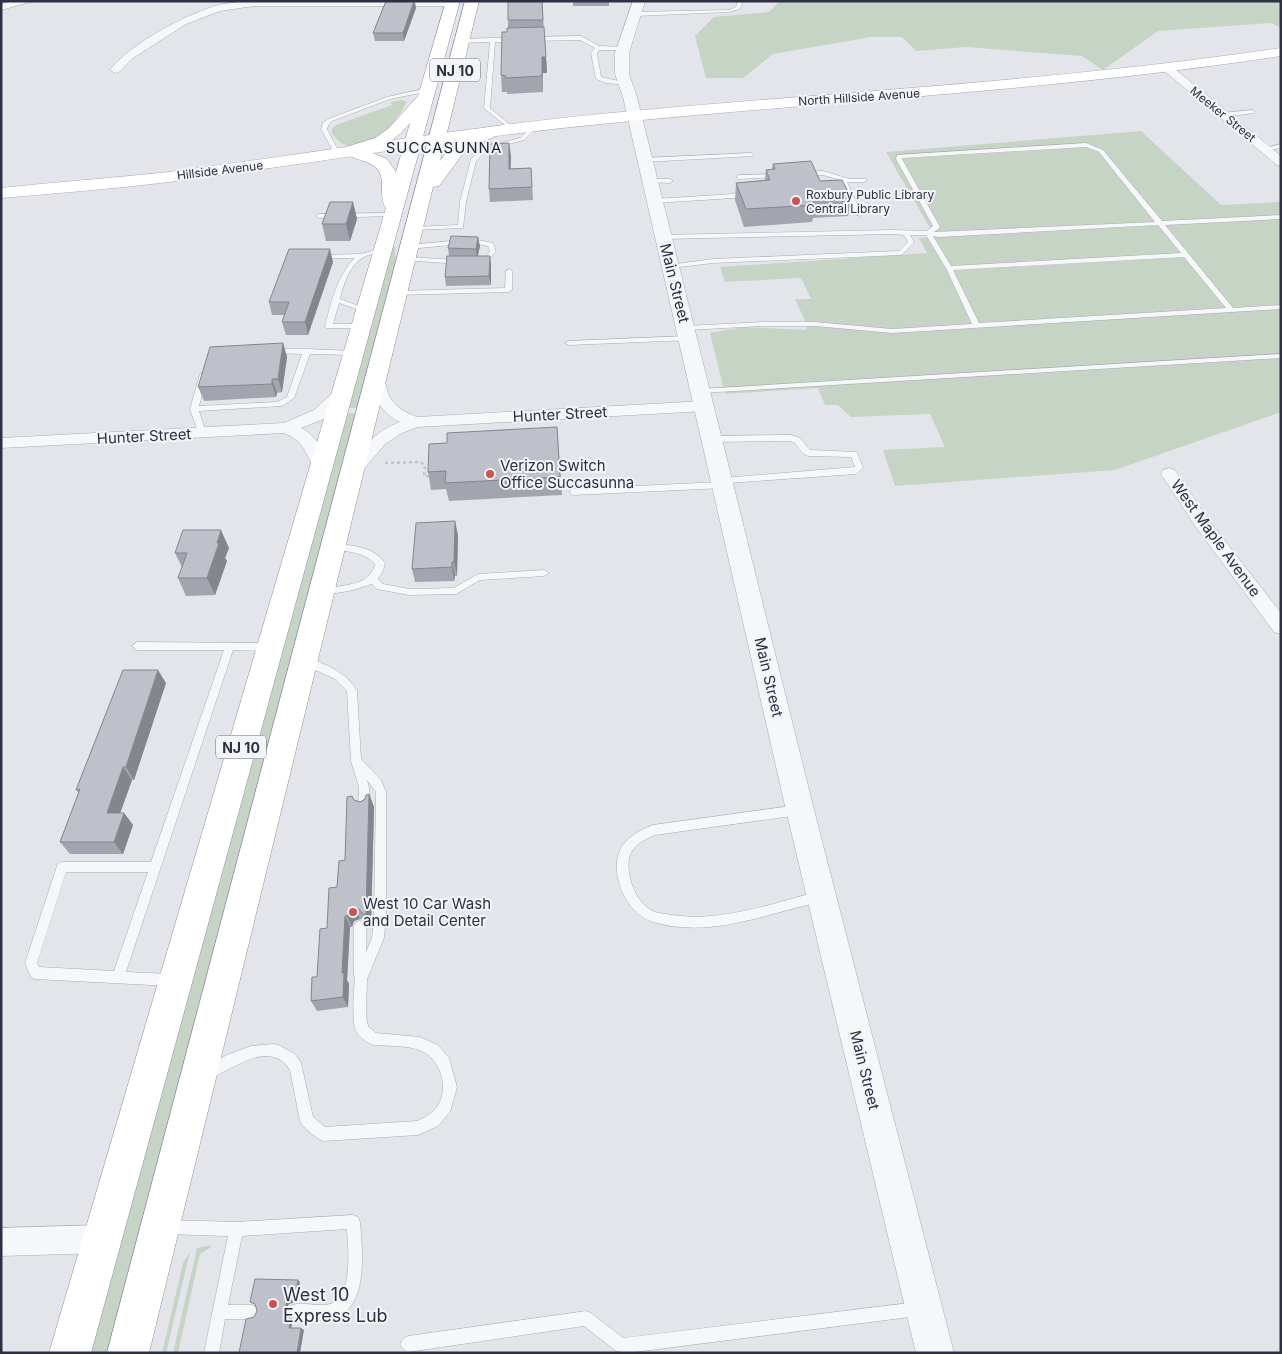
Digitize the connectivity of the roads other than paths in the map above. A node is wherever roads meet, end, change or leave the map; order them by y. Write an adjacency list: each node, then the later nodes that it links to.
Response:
1 (28, 1): 7 (street)
2 (202, 1): 9 (street)
3 (472, 1): 11 (main road, NJ 10)
4 (742, 1): 8 (lane)
5 (345, 2): 6 (street); 9 (street)
6 (452, 2): 19 (main road, NJ 10)
7 (1, 6)
8 (637, 7): 13 (street, Main Street)
9 (215, 9): 16 (street)
10 (493, 40): 11 (lane); 12 (lane); 24 (lane)
11 (462, 41): 18 (main road, NJ 10)
12 (598, 48): 13 (lane); 17 (lane)
13 (624, 48): 17 (street, Main Street)
14 (1281, 52): 15 (main road, North Hillside Avenue)
15 (1166, 67): 21 (street, Meeker Street); 22 (main road, North Hillside Avenue)
16 (115, 70)
17 (626, 84): 22 (street, Main Street)
18 (450, 89): 25 (main road); 26 (main road, NJ 10)
19 (427, 93): 26 (main road, NJ 10); 29 (main road); 29 (lane)
20 (1252, 112): 21 (lane)
21 (1224, 115): 28 (street, Meeker Street)
22 (635, 116): 23 (main road, North Hillside Avenue); 38 (street, Main Street)
23 (534, 127): 24 (main road, North Hillside Avenue); 25 (lane)
24 (512, 129): 25 (main road, North Hillside Avenue)
25 (496, 135): 26 (main road, North Hillside Avenue); 40 (main road); 48 (lane)
26 (426, 140): 29 (main road, Hillside Avenue); 40 (main road, NJ 10); 48 (main road, NJ 10)
27 (1281, 146): 28 (lane)
28 (1265, 149): 31 (street, Meeker Street)
29 (349, 152): 39 (main road, Hillside Avenue); 48 (main road)
30 (751, 155): 38 (lane)
31 (1281, 162)
32 (788, 174): 34 (lane)
33 (797, 174): 36 (lane)
34 (752, 176): 35 (lane); 38 (lane)
35 (739, 177)
36 (842, 178): 37 (lane); 41 (lane)
37 (864, 180)
38 (655, 181): 47 (street, Main Street)
39 (1, 193)
40 (421, 200): 48 (main road, NJ 10)
41 (859, 215)
42 (319, 216): 48 (lane)
43 (1281, 217): 44 (lane)
44 (1158, 224): 46 (lane); 46 (lane); 49 (lane)
45 (906, 233): 46 (lane); 47 (lane); 53 (lane)
46 (928, 233): 54 (lane)
47 (663, 237): 53 (street, Main Street)
48 (394, 238): 50 (lane); 51 (lane); 52 (lane); 56 (main road, NJ 10); 57 (lane); 61 (main road, NJ 10)
49 (1185, 255): 54 (lane); 59 (lane)
50 (314, 256)
51 (464, 262)
52 (472, 262)
53 (671, 266): 62 (street, Main Street)
54 (949, 268): 60 (lane)
55 (509, 271): 56 (lane)
56 (397, 293): 68 (main road, NJ 10)
57 (336, 300): 61 (lane); 61 (lane)
58 (1281, 307): 59 (lane)
59 (1230, 310): 60 (lane)
60 (977, 326): 62 (lane)
61 (359, 330): 65 (lane); 69 (main road, NJ 10)
62 (687, 333): 63 (lane); 70 (street, Main Street)
63 (569, 342)
64 (266, 351): 65 (lane)
65 (307, 351): 71 (lane)
66 (1281, 356): 70 (lane)
67 (206, 363): 71 (lane)
68 (376, 380): 72 (street, Hunter Street); 78 (main road, NJ 10)
69 (342, 393): 73 (street, Hunter Street); 77 (main road, NJ 10)
70 (703, 399): 72 (street, Hunter Street); 75 (street, Main Street)
71 (194, 409): 74 (lane)
72 (416, 422): 78 (street, Hunter Street)
73 (286, 428): 74 (street, Hunter Street); 77 (street)
74 (202, 433): 76 (street, Hunter Street)
75 (713, 439): 80 (street, Main Street); 80 (lane)
76 (1, 443)
77 (322, 467): 89 (main road, NJ 10)
78 (353, 471): 82 (main road, NJ 10)
79 (1169, 474): 86 (street, West Maple Avenue)
80 (723, 483): 81 (lane); 93 (street, Main Street)
81 (573, 492)
82 (333, 546): 84 (lane); 85 (main road, NJ 10)
83 (544, 573): 84 (lane)
84 (374, 579): 85 (lane)
85 (322, 592): 90 (main road, NJ 10)
86 (1281, 627)
87 (137, 646): 88 (lane)
88 (230, 646): 89 (lane); 94 (lane)
89 (269, 646): 99 (main road, NJ 10)
90 (304, 661): 91 (lane); 100 (main road, NJ 10)
91 (356, 761): 92 (lane); 98 (lane)
92 (364, 808)
93 (800, 810): 95 (street, Main Street); 95 (lane)
94 (155, 867): 97 (lane); 97 (lane)
95 (821, 896): 105 (street, Main Street)
96 (360, 926): 98 (lane)
97 (118, 977): 99 (lane)
98 (360, 979): 100 (lane)
99 (175, 980): 103 (main road, NJ 10)
100 (198, 1079): 101 (main road, NJ 10)
101 (160, 1227): 102 (lane); 111 (main road, NJ 10)
102 (236, 1230): 106 (lane); 108 (lane)
103 (102, 1239): 104 (street); 110 (main road, NJ 10)
104 (1, 1242)
105 (924, 1308): 109 (lane); 113 (street, Main Street)
106 (219, 1312): 107 (lane); 112 (lane)
107 (251, 1312)
108 (295, 1312)
109 (408, 1344)
110 (70, 1353)
111 (128, 1353)
112 (211, 1353)
113 (935, 1353)

